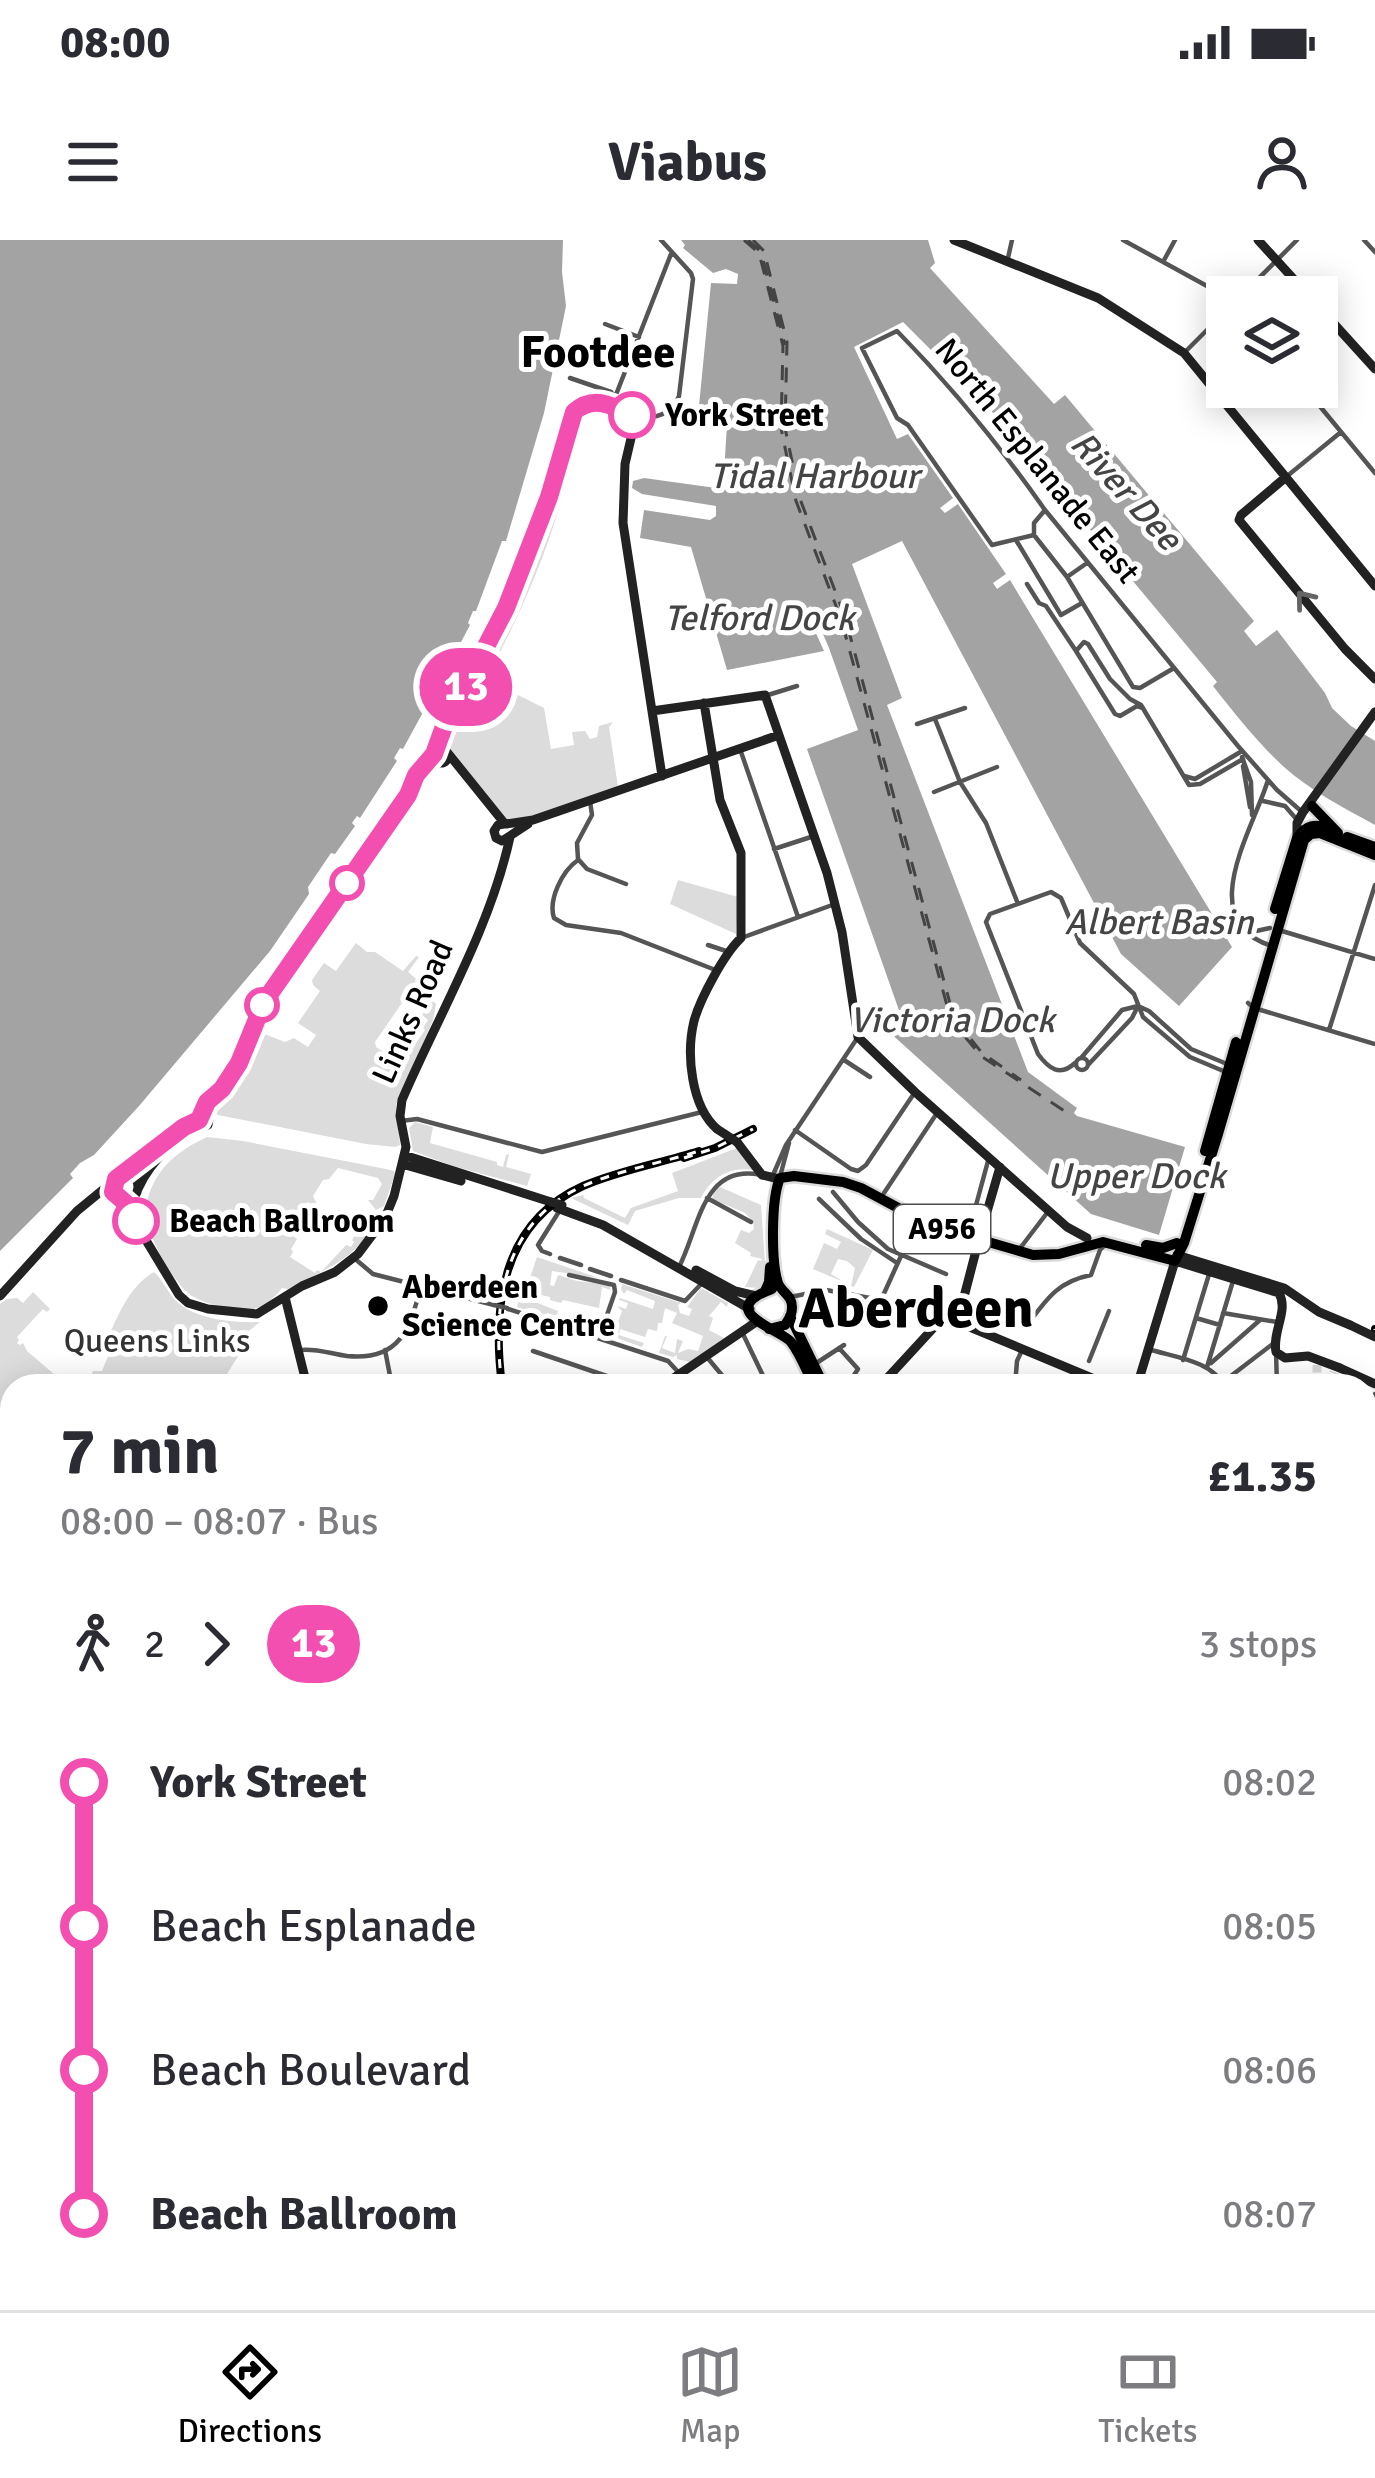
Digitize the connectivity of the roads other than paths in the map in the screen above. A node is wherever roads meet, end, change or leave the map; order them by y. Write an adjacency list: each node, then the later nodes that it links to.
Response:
1 (661, 240): 9 (street)
2 (954, 240): 11 (street)
3 (1012, 240): 11 (street)
4 (1123, 240): 13 (street)
5 (1175, 240): 13 (street)
6 (1258, 240): 12 (street)
7 (1297, 240): 12 (street)
8 (1364, 240): 10 (street)
9 (672, 252): 20 (street); 26 (street)
10 (1375, 253)
11 (1008, 260): 21 (street)
12 (1277, 260): 14 (street); 15 (street)
13 (1163, 262): 16 (street)
14 (1261, 276)
15 (1291, 276)
16 (1206, 286)
17 (605, 324): 20 (street)
18 (1338, 328): 22 (street)
19 (1206, 331): 21 (street)
20 (639, 337): 24 (street)
21 (1184, 353): 29 (street)
22 (1375, 369)
23 (570, 378): 24 (street)
24 (614, 401): 26 (street); 53 (street)
25 (1322, 408): 27 (street)
26 (636, 416): 46 (street)
27 (1342, 432): 28 (street); 29 (street)
28 (1375, 473)
29 (1286, 477): 36 (street); 40 (street, one-way to 29)
30 (1045, 510): 31 (street); 32 (street, North Esplanade East); 33 (street, North Esplanade East)
31 (1034, 535): 32 (street); 34 (street)
32 (1016, 540): 37 (street)
33 (1089, 562): 34 (street); 39 (street, North Esplanade East)
34 (1067, 578): 37 (street)
35 (1027, 584): 38 (street)
36 (1375, 586)
37 (1082, 603): 39 (street)
38 (1076, 651): 45 (street); 45 (street)
39 (1174, 668): 52 (street, North Esplanade East)
40 (1375, 679)
41 (797, 686): 42 (street)
42 (765, 695): 43 (street); 50 (street)
43 (704, 703): 46 (street); 54 (street)
44 (965, 708): 48 (street)
45 (1142, 708): 52 (street)
46 (652, 711): 57 (street)
47 (1375, 712): 65 (street)
48 (935, 719): 49 (street); 59 (street)
49 (917, 724)
50 (779, 736): 51 (street); 68 (street)
51 (740, 749): 54 (street); 69 (street)
52 (1241, 753): 56 (street, North Esplanade East); 60 (street, North Esplanade East); 64 (street)
53 (441, 755): 66 (street, Links Road); 98 (street)
54 (712, 759): 57 (street); 79 (street)
55 (997, 767): 59 (street)
56 (1261, 771): 58 (street, North Esplanade East); 60 (street)
57 (662, 776): 62 (street)
58 (1268, 780): 63 (street, North Esplanade East); 65 (street, North Esplanade East)
59 (960, 782): 61 (street); 75 (street)
60 (1251, 782): 64 (street, North Esplanade East)
61 (934, 792)
62 (590, 801): 66 (street); 71 (street)
63 (1261, 801): 64 (street, North Esplanade East); 65 (street)
64 (1251, 819): 78 (street, North Esplanade East)
65 (1306, 820): 67 (main road); 67 (main road); 70 (main road); 77 (main road)
66 (504, 831): 99 (street, Links Road)
67 (1338, 833): 70 (main road)
68 (814, 836): 69 (street); 74 (street)
69 (774, 849): 76 (street)
70 (1375, 851)
71 (578, 860): 72 (street); 85 (street)
72 (626, 884)
73 (1375, 885): 83 (street)
74 (835, 904): 76 (street); 89 (street)
75 (1018, 904): 86 (street); 92 (street)
76 (797, 917): 79 (street)
77 (1273, 928): 78 (street); 81 (main road); 83 (street)
78 (1246, 932): 81 (street)
79 (741, 938): 82 (street)
80 (708, 945): 82 (street)
81 (1268, 945): 87 (main road)
82 (729, 952): 85 (street)
83 (1353, 952): 84 (street); 88 (street)
84 (1375, 959)
85 (719, 971): 96 (street)
86 (1138, 1006): 92 (street); 92 (street); 93 (street)
87 (1251, 1006): 88 (street); 93 (main road)
88 (1329, 1030): 90 (street)
89 (858, 1037): 91 (street); 95 (street)
90 (1375, 1044)
91 (842, 1059): 94 (street); 100 (street)
92 (1078, 1060)
93 (1232, 1070): 122 (main road); 122 (main road)
94 (869, 1077)
95 (914, 1092): 97 (street); 100 (street)
96 (702, 1112): 99 (street); 105 (street, bridge)
97 (937, 1112): 102 (street); 109 (street)
98 (205, 1120): 106 (street); 107 (street)
99 (401, 1121): 103 (street, Links Road)
100 (795, 1130): 101 (street)
101 (791, 1138): 105 (street); 105 (street)
102 (989, 1158): 104 (street); 118 (street)
103 (403, 1160): 114 (street); 124 (street, Links Road)
104 (1000, 1167): 115 (street); 118 (street)
105 (775, 1176): 109 (main road, A956); 111 (street); 120 (main road, A956); 140 (main road); 141 (main road)
106 (117, 1177): 107 (street); 110 (street); 113 (street)
107 (137, 1191): 110 (street); 116 (street, Links Road)
108 (833, 1192): 126 (street)
109 (884, 1193): 118 (main road, A956)
110 (119, 1198): 113 (street); 116 (street, Links Road)
111 (706, 1198): 117 (street); 128 (street)
112 (819, 1199): 126 (street)
113 (90, 1201): 142 (street)
114 (557, 1206): 123 (street); 128 (street)
115 (1048, 1211): 119 (street); 121 (street)
116 (136, 1221): 143 (street, Links Road)
117 (752, 1222)
118 (975, 1230): 121 (main road, A956); 152 (street, bridge)
119 (1087, 1238): 121 (main road, A956); 122 (main road, A956)
120 (1110, 1242): 122 (main road, A956); 157 (street)
121 (1021, 1246)
122 (1177, 1253): 130 (street); 162 (street)
123 (550, 1254)
124 (354, 1258): 139 (street); 143 (street, Links Road)
125 (560, 1258): 127 (street)
126 (899, 1259): 131 (street); 140 (street)
127 (580, 1265)
128 (680, 1265): 138 (street); 141 (street)
129 (590, 1269): 134 (street)
130 (1211, 1269): 136 (street); 144 (street); 150 (street)
131 (936, 1270): 132 (street); 135 (street)
132 (946, 1274)
133 (569, 1275): 159 (street)
134 (611, 1276)
135 (932, 1279)
136 (1234, 1279): 147 (street); 149 (street)
137 (621, 1280): 138 (street)
138 (703, 1282): 145 (street)
139 (421, 1287): 159 (street, bridge); 163 (street)
140 (786, 1293): 141 (main road); 148 (main road)
141 (760, 1294): 145 (main road)
142 (0, 1296)
143 (285, 1297): 164 (street)
144 (1300, 1298): 149 (street); 158 (street, bridge)
145 (750, 1309): 153 (main road)
146 (1109, 1311): 173 (street)
147 (1223, 1313): 151 (street); 154 (street)
148 (790, 1316): 155 (main road); 166 (main road)
149 (1280, 1317): 151 (street); 160 (street)
150 (1196, 1318): 154 (street); 170 (street)
151 (1260, 1319): 172 (street)
152 (958, 1320): 157 (street); 186 (street)
153 (756, 1322): 155 (main road); 156 (street)
154 (1220, 1325): 172 (street)
155 (770, 1329): 182 (main road)
156 (742, 1332): 167 (street); 181 (street)
157 (990, 1334): 161 (street)
158 (1375, 1337)
159 (599, 1338): 178 (street)
160 (1275, 1347): 168 (street); 174 (street); 192 (street)
161 (1023, 1348): 169 (street); 187 (street)
162 (1148, 1349): 170 (street); 190 (street)
163 (385, 1350): 164 (street); 176 (street)
164 (298, 1351): 175 (street)
165 (533, 1351): 177 (street)
166 (806, 1352): 171 (main road); 183 (main road)
167 (706, 1356): 179 (street); 180 (street)
168 (1288, 1358): 174 (street); 194 (street, bridge)
169 (1051, 1360): 173 (street); 188 (street)
170 (1184, 1360): 172 (street)
171 (813, 1364): 184 (main road); 185 (street)
172 (1207, 1367): 191 (street)
173 (1086, 1368): 189 (street)
174 (1276, 1371): 193 (street)
175 (304, 1374)
176 (390, 1374)
177 (601, 1374)
178 (678, 1374)
179 (688, 1374)
180 (721, 1374)
181 (762, 1374)
182 (811, 1374)
183 (814, 1374)
184 (816, 1374)
185 (857, 1374)
186 (891, 1374)
187 (1016, 1374)
188 (1046, 1374)
189 (1094, 1374)
190 (1141, 1374)
191 (1217, 1374)
192 (1237, 1374)
193 (1276, 1374)
194 (1348, 1374)

